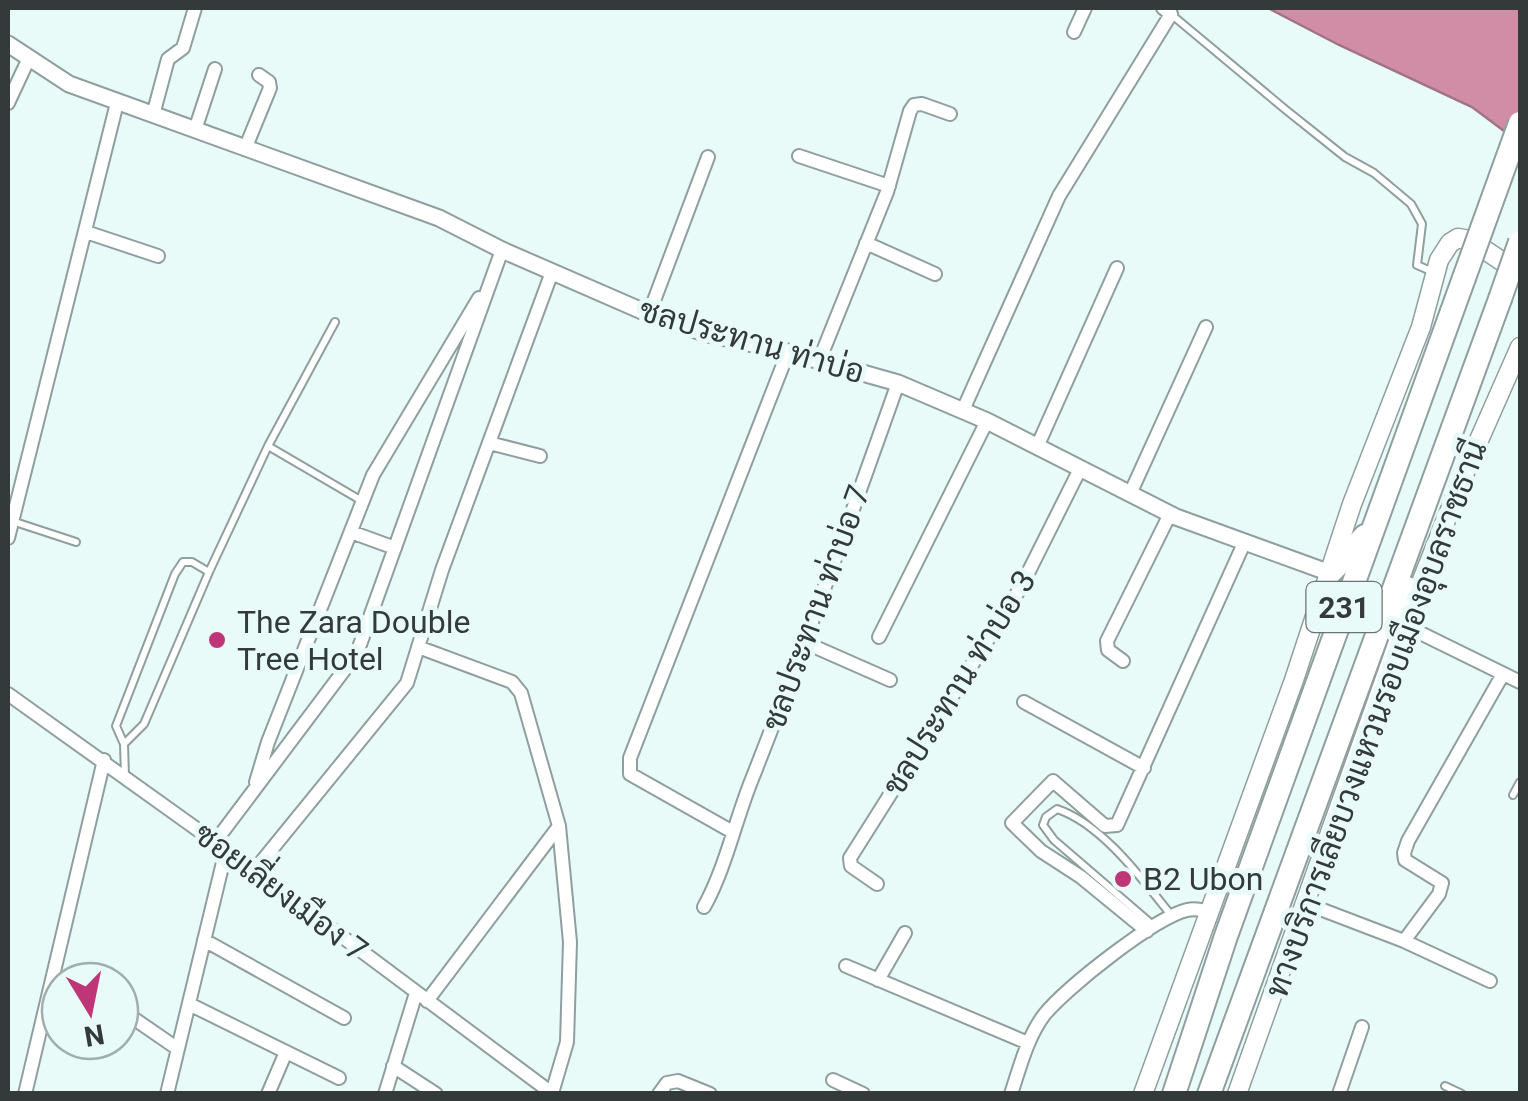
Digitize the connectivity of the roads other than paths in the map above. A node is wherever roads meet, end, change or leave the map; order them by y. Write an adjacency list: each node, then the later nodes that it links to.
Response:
1 (195, 8): 12 (street)
2 (1085, 8): 4 (street)
3 (1167, 11): 26 (lane); 37 (street)
4 (1074, 32)
5 (8, 44): 6 (street, ชลประทาน ท่าบ่อ)
6 (30, 58): 9 (street); 10 (street, ชลประทาน ท่าบ่อ)
7 (215, 69): 14 (street)
8 (259, 75): 15 (street)
9 (8, 102)
10 (117, 103): 12 (street, ชลประทาน ท่าบ่อ); 19 (street)
11 (950, 114): 18 (street)
12 (152, 115): 14 (street, ชลประทาน ท่าบ่อ)
13 (1520, 124): 48 (highway, 231, bridge)
14 (195, 130): 15 (street, ชลประทาน ท่าบ่อ)
15 (246, 149): 22 (street, ชลประทาน ท่าบ่อ)
16 (799, 156): 18 (street)
17 (708, 157): 30 (street)
18 (888, 186): 21 (street)
19 (86, 232): 23 (street); 47 (street)
20 (1520, 242): 53 (highway, 231, bridge)
21 (866, 243): 29 (street); 35 (street)
22 (502, 250): 25 (street, ชลประทาน ท่าบ่อ); 28 (street)
23 (158, 256)
24 (1118, 268): 41 (street)
25 (552, 272): 30 (street, ชลประทาน ท่าบ่อ); 39 (street)
26 (1435, 273): 27 (main road); 56 (main road)
27 (1520, 273)
28 (494, 274): 45 (street); 54 (street)
29 (936, 274)
30 (649, 314): 34 (street, ชลประทาน ท่าบ่อ)
31 (335, 322): 40 (lane)
32 (1206, 327): 44 (street)
33 (1520, 347): 57 (main road, ทางบริการเลียบวงแหวนรอบเมืองอุบลราชธานี)
34 (788, 352): 35 (street, ชลประทาน ท่าบ่อ); 75 (street)
35 (819, 361): 36 (street, ชลประทาน ท่าบ่อ)
36 (898, 383): 37 (street, ชลประทาน ท่าบ่อ); 59 (street, ชลประทาน ท่าบ่อ 7)
37 (963, 410): 38 (street, ชลประทาน ท่าบ่อ)
38 (986, 421): 41 (street, ชลประทาน ท่าบ่อ); 58 (street)
39 (488, 443): 42 (street); 60 (street)
40 (268, 446): 45 (lane); 55 (lane)
41 (1037, 446): 43 (street, ชลประทาน ท่าบ่อ)
42 (540, 456)
43 (1080, 469): 44 (street, ชลประทาน ท่าบ่อ); 78 (street, ชลประทาน ท่าบ่อ 3)
44 (1130, 494): 46 (street, ชลประทาน ท่าบ่อ)
45 (362, 502): 49 (street)
46 (1170, 514): 51 (street, ชลประทาน ท่าบ่อ); 61 (street)
47 (12, 521): 50 (street); 52 (lane)
48 (1372, 529): 56 (highway); 113 (highway, 231)
49 (351, 532): 54 (street); 72 (street)
50 (8, 538)
51 (1245, 541): 56 (street, ชลประทาน ท่าบ่อ); 69 (street)
52 (76, 542)
53 (1410, 545): 57 (highway); 114 (highway, 231)
54 (395, 548): 72 (street)
55 (209, 572): 67 (lane); 67 (lane)
56 (1330, 573): 81 (main road)
57 (1404, 625): 62 (street); 79 (main road, ทางบริการเลียบวงแหวนรอบเมืองอุบลราชธานี)
58 (879, 637)
59 (806, 643): 63 (street); 75 (street, ชลประทาน ท่าบ่อ 7)
60 (418, 647): 74 (street); 77 (street)
61 (1123, 662)
62 (1504, 674): 64 (street); 86 (street)
63 (890, 680)
64 (1520, 682)
65 (8, 694): 68 (street, ซอยเลี่ยงเมือง 7)
66 (1024, 702): 69 (street)
67 (124, 744): 70 (lane)
68 (104, 760): 70 (street, ซอยเลี่ยงเมือง 7); 103 (street)
69 (1144, 768): 83 (street)
70 (125, 776): 76 (street, ซอยเลี่ยงเมือง 7)
71 (1520, 782): 73 (lane)
72 (254, 791): 76 (street)
73 (1513, 795)
74 (559, 826): 90 (street); 102 (street)
75 (731, 831): 80 (street, ชลประทาน ท่าบ่อ 7)
76 (221, 846): 77 (street, ซอยเลี่ยงเมือง 7); 85 (street)
77 (254, 871): 90 (street, ซอยเลี่ยงเมือง 7)
78 (877, 884)
79 (1307, 904): 86 (street); 115 (main road, ทางบริการเลียบวงแหวนรอบเมืองอุบลราชธานี)
80 (704, 907)
81 (1210, 913): 82 (street); 112 (main road)
82 (1172, 916): 83 (street); 83 (lane)
83 (1151, 928): 95 (street)
84 (906, 933): 88 (street)
85 (204, 940): 91 (street); 92 (street)
86 (1404, 941): 89 (street)
87 (846, 966): 88 (street)
88 (878, 980): 95 (street)
89 (1490, 982)
90 (422, 997): 98 (street); 102 (street, ซอยเลี่ยงเมือง 7)
91 (189, 1004): 96 (street); 97 (street)
92 (344, 1018)
93 (140, 1023): 96 (street)
94 (1362, 1027): 116 (street)
95 (1028, 1043): 111 (street)
96 (178, 1049): 104 (street)
97 (286, 1052): 99 (street); 105 (street)
98 (393, 1066): 106 (street); 107 (street)
99 (339, 1078)
100 (833, 1080): 110 (street)
101 (1445, 1086): 117 (lane)
102 (552, 1093)
103 (25, 1094)
104 (167, 1094)
105 (268, 1094)
106 (386, 1094)
107 (436, 1094)
108 (659, 1094): 109 (street)
109 (710, 1094)
110 (863, 1094)
111 (1010, 1094)
112 (1143, 1094)
113 (1174, 1094)
114 (1210, 1094)
115 (1237, 1094)
116 (1339, 1094)
117 (1462, 1094)

